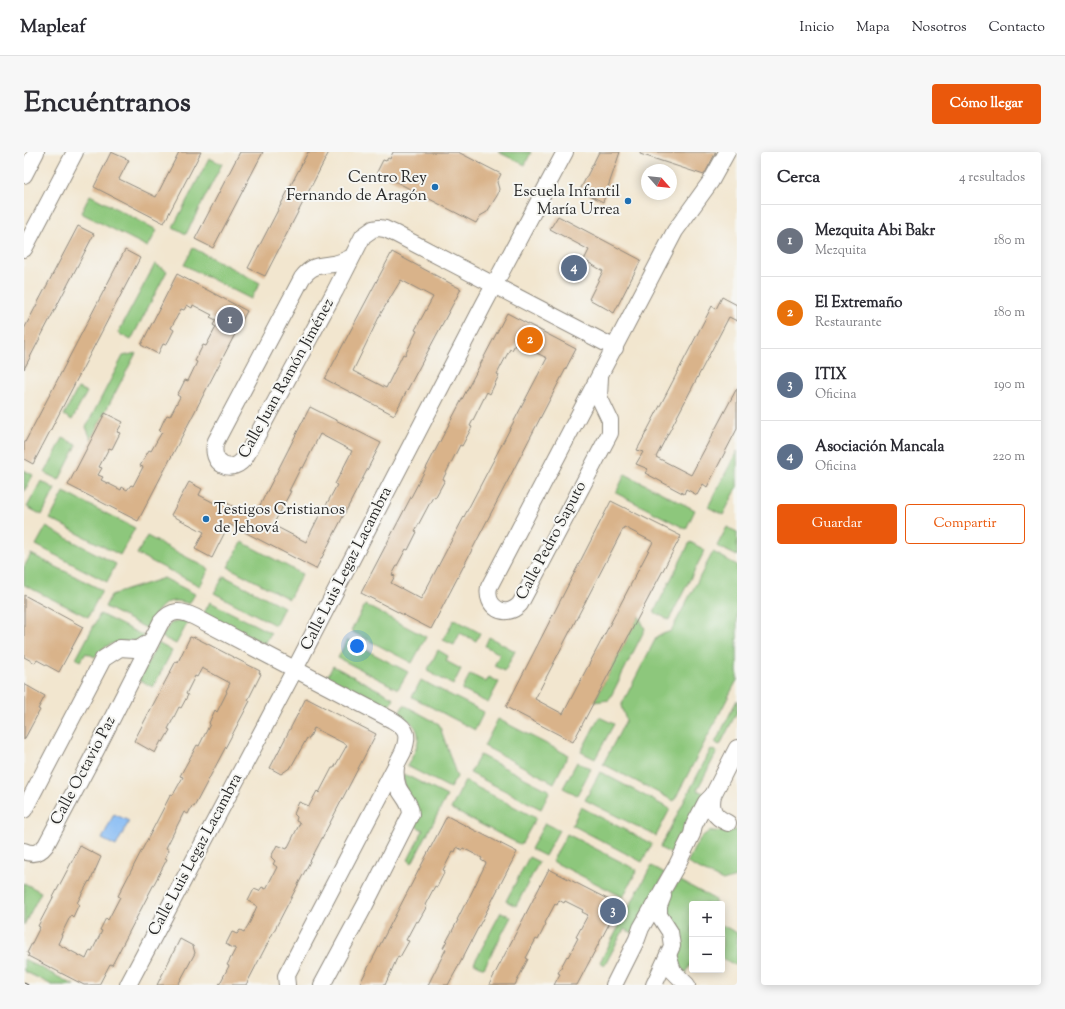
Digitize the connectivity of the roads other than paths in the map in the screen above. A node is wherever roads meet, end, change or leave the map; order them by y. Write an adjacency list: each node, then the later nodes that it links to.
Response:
1 (36, 152): 5 (street)
2 (75, 152): 6 (street)
3 (565, 152): 9 (street, Calle Luis Legaz Lacambra)
4 (727, 152): 11 (street, Calle Pedro Saputo)
5 (24, 175)
6 (24, 250)
7 (352, 257): 8 (street); 9 (street, Calle Juan Ramón Jiménez); 10 (street, Calle Juan Ramón Jiménez)
8 (310, 269): 10 (street, Calle Juan Ramón Jiménez); 10 (street, Calle Juan Ramón Jiménez)
9 (494, 285): 11 (street); 17 (street, Calle Luis Legaz Lacambra)
10 (335, 291)
11 (614, 348): 12 (street, Calle Pedro Saputo)
12 (600, 377): 13 (street, Calle Pedro Saputo); 14 (street, Calle Pedro Saputo)
13 (605, 413): 14 (street); 14 (street, Calle Pedro Saputo)
14 (577, 418)
15 (151, 641): 16 (street); 17 (street, Calle Octavio Paz); 18 (street, Calle Octavio Paz)
16 (107, 656): 18 (street); 23 (street)
17 (295, 669): 20 (street); 32 (street, Calle Luis Legaz Lacambra)
18 (135, 675): 27 (street, Calle Octavio Paz)
19 (737, 748): 21 (street)
20 (396, 767): 22 (street); 24 (street)
21 (713, 795): 25 (street); 26 (street)
22 (375, 807): 24 (street); 33 (street)
23 (24, 810)
24 (411, 814): 34 (street)
25 (732, 822): 26 (street)
26 (692, 834): 28 (street)
27 (24, 851)
28 (665, 888): 29 (street); 30 (street)
29 (671, 935): 30 (street); 31 (street)
30 (637, 939): 35 (street)
31 (668, 955): 36 (street); 38 (street)
32 (128, 985)
33 (287, 985)
34 (322, 985)
35 (614, 985)
36 (654, 985)
37 (659, 985): 38 (street)
38 (686, 985)

